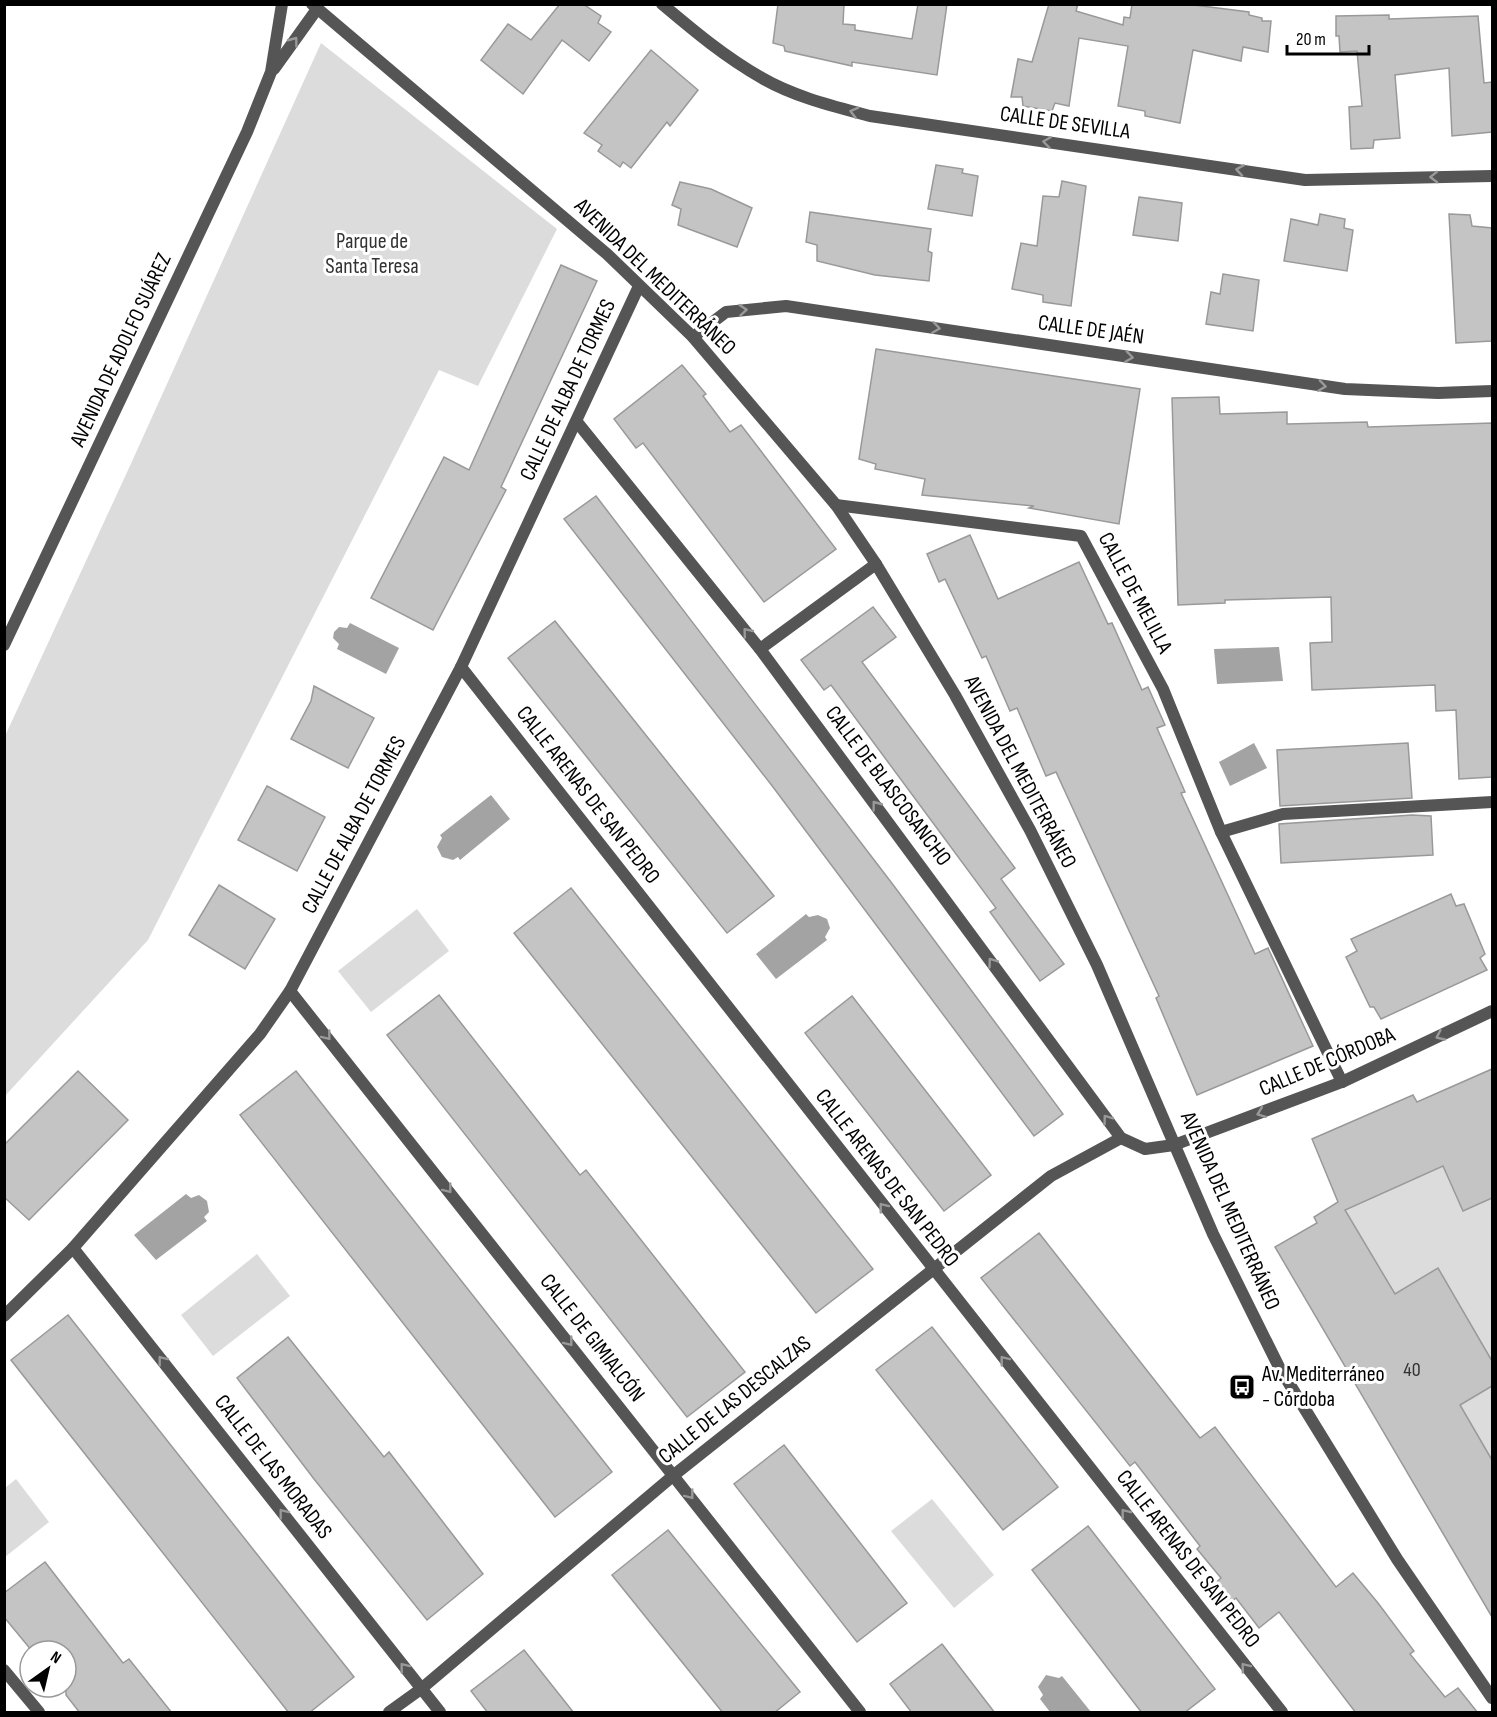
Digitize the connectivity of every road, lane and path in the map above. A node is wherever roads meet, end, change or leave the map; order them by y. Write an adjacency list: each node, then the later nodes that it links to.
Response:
1 (282, 4): 4 (street, AVENIDA DE ADOLFO SUÁREZ)
2 (662, 4): 5 (street, CALLE DE SEVILLA, one-way to 2)
3 (315, 7): 4 (street, AVENIDA DE ADOLFO SUÁREZ, one-way to 3); 6 (street, AVENIDA DEL MEDITERRÁNEO)
4 (271, 72): 12 (street, AVENIDA DE ADOLFO SUÁREZ)
5 (1492, 176)
6 (639, 286): 7 (street, AVENIDA DEL MEDITERRÁNEO); 9 (street, CALLE DE ALBA DE TORMES)
7 (693, 337): 8 (street, CALLE DE JAÉN, one-way to 8); 10 (street, AVENIDA DEL MEDITERRÁNEO)
8 (1492, 391)
9 (577, 422): 13 (street, CALLE DE BLASCOSANCHO, one-way to 9); 14 (street, CALLE DE ALBA DE TORMES)
10 (836, 505): 11 (street, AVENIDA DEL MEDITERRÁNEO); 16 (street, CALLE DE MELILLA)
11 (876, 564): 13 (street); 21 (street, AVENIDA DEL MEDITERRÁNEO)
12 (4, 645)
13 (760, 649): 20 (street, CALLE DE BLASCOSANCHO, one-way to 13)
14 (461, 667): 17 (street, CALLE DE ALBA DE TORMES); 23 (street, CALLE ARENAS DE SAN PEDRO, one-way to 14)
15 (1492, 802): 16 (street)
16 (1221, 832): 19 (street, CALLE DE MELILLA)
17 (290, 991): 22 (street, CALLE DE ALBA DE TORMES); 25 (street, CALLE DE GIMIALCÓN, one-way to 25)
18 (1492, 1011): 19 (street, CALLE DE CÓRDOBA, one-way to 19)
19 (1342, 1082): 21 (street, CALLE DE CÓRDOBA, one-way to 21)
20 (1121, 1138): 21 (street); 23 (street, CALLE DE LAS DESCALZAS)
21 (1174, 1145): 28 (street, AVENIDA DEL MEDITERRÁNEO)
22 (73, 1248): 24 (street, CALLE DE ALBA DE TORMES); 27 (street, CALLE DE LAS MORADAS, one-way to 22)
23 (932, 1270): 25 (street, CALLE DE LAS DESCALZAS); 33 (street, CALLE ARENAS DE SAN PEDRO, one-way to 23)
24 (4, 1316)
25 (674, 1475): 27 (street, CALLE DE LAS DESCALZAS); 32 (street, CALLE DE GIMIALCÓN, one-way to 32)
26 (4, 1670): 29 (street)
27 (421, 1689): 30 (street, CALLE DE LAS DESCALZAS); 31 (street, CALLE DE LAS MORADAS)
28 (1492, 1698)
29 (39, 1713)
30 (389, 1713)
31 (440, 1713)
32 (860, 1713)
33 (1282, 1713)

